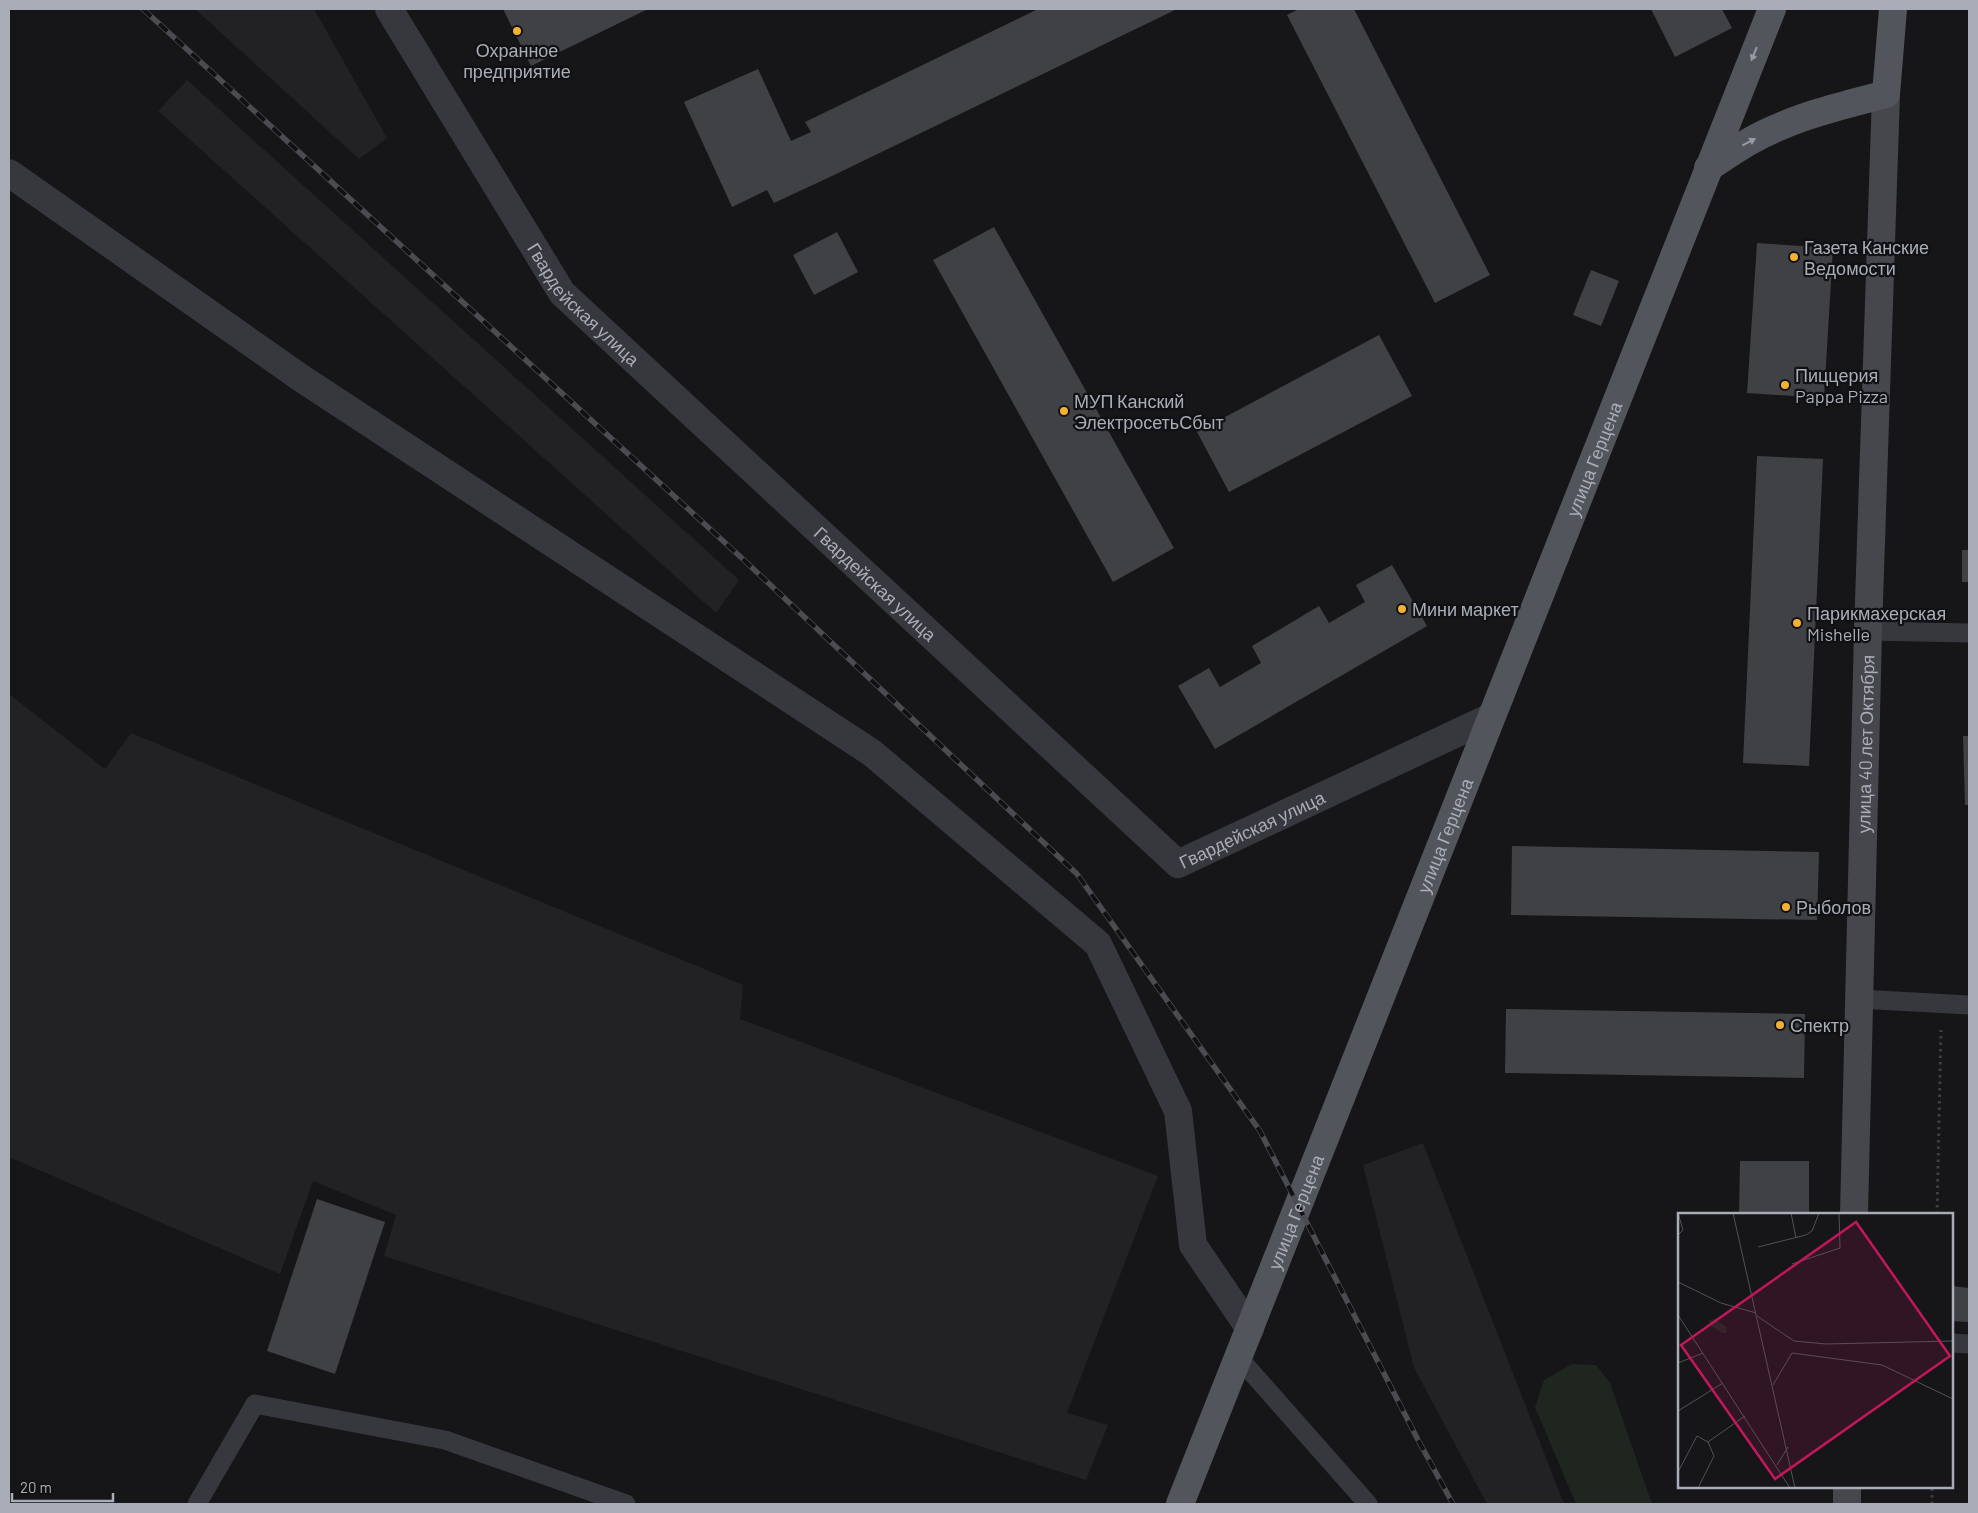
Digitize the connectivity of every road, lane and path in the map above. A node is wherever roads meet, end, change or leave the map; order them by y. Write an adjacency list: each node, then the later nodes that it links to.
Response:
1 (389, 9): 9 (street, Гвардейская улица)
2 (1772, 9): 5 (main road, улица Герцена, one-way to 5)
3 (1893, 9): 4 (main road)
4 (1886, 94): 5 (main road, one-way to 4); 7 (main road, улица 40 лет Октября)
5 (1708, 168): 9 (main road, улица Герцена)
6 (9, 173): 15 (street)
7 (1868, 631): 8 (lane); 10 (main road, улица 40 лет Октября)
8 (1969, 633)
9 (1491, 718): 15 (main road, улица Герцена)
10 (1859, 999): 11 (lane); 13 (main road, улица 40 лет Октября)
11 (1942, 1004): 12 (lane); 14 (path)
12 (1969, 1005)
13 (1854, 1213)
14 (1937, 1213)
15 (1250, 1329): 18 (main road, улица Герцена)
16 (1953, 1343): 17 (lane)
17 (1969, 1344)
18 (1238, 1358): 23 (main road, улица Герцена); 24 (lane)
19 (1848, 1488): 25 (main road)
20 (1932, 1488): 26 (path)
21 (197, 1504): 22 (lane)
22 (626, 1504)
23 (1180, 1504)
24 (1368, 1504)
25 (1847, 1504)
26 (1932, 1504)

